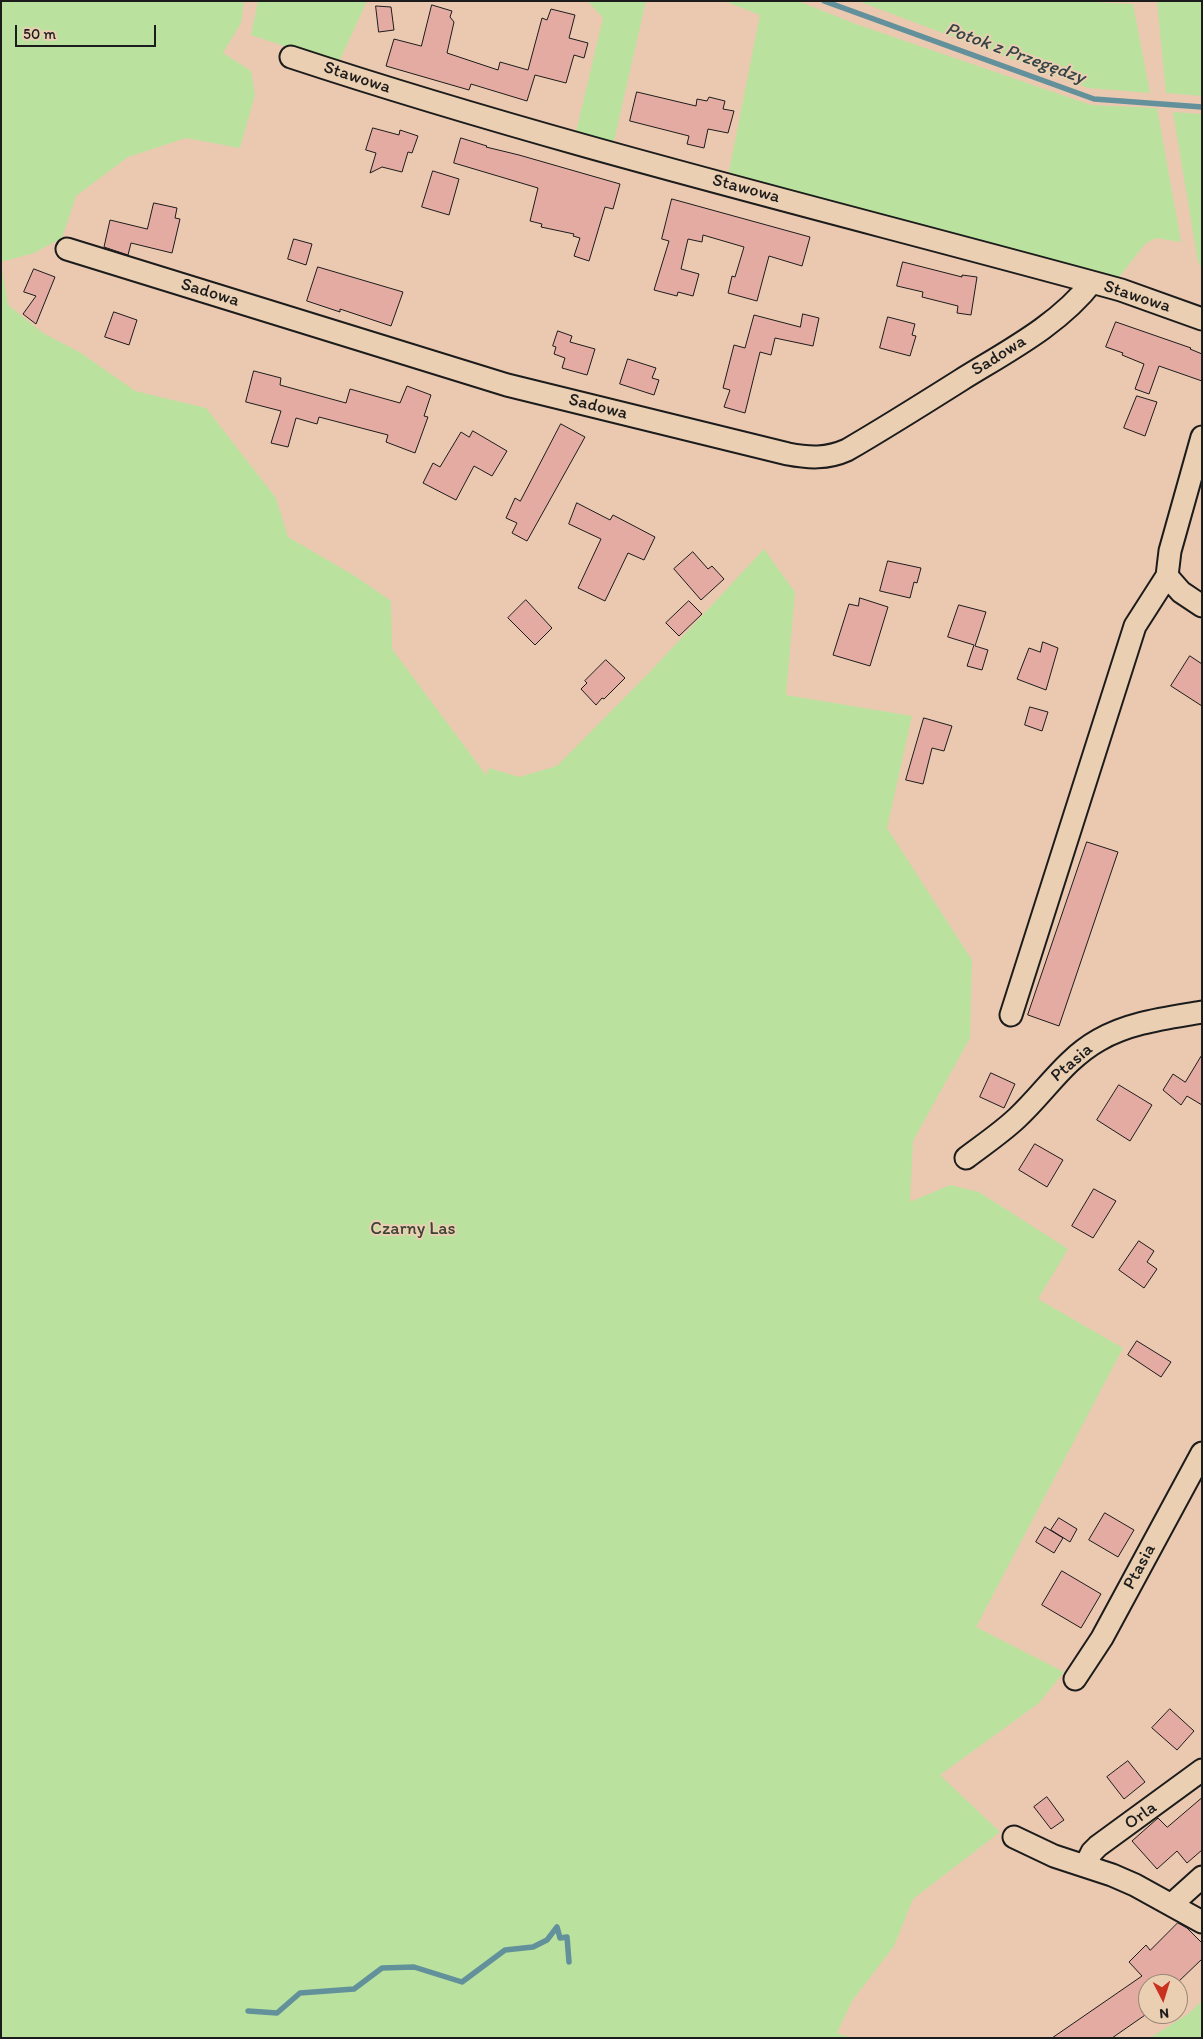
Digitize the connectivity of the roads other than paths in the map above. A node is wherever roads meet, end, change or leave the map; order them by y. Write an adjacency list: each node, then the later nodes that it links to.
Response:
1 (291, 57): 3 (street, Stawowa)
2 (67, 249): 3 (street, Sadowa)
3 (1092, 282): 4 (street, Stawowa)
4 (1202, 319)
5 (1202, 437): 6 (street)
6 (1167, 576): 7 (street); 9 (street)
7 (1202, 606)
8 (1202, 1012): 10 (street, Ptasia)
9 (1011, 1015)
10 (966, 1158)
11 (1202, 1452): 12 (street, Ptasia)
12 (1075, 1679)
13 (1202, 1770): 15 (street, Orla)
14 (1014, 1837): 15 (street)
15 (1085, 1866): 17 (street)
16 (1202, 1877): 17 (street)
17 (1172, 1904): 18 (street)
18 (1202, 1922)

